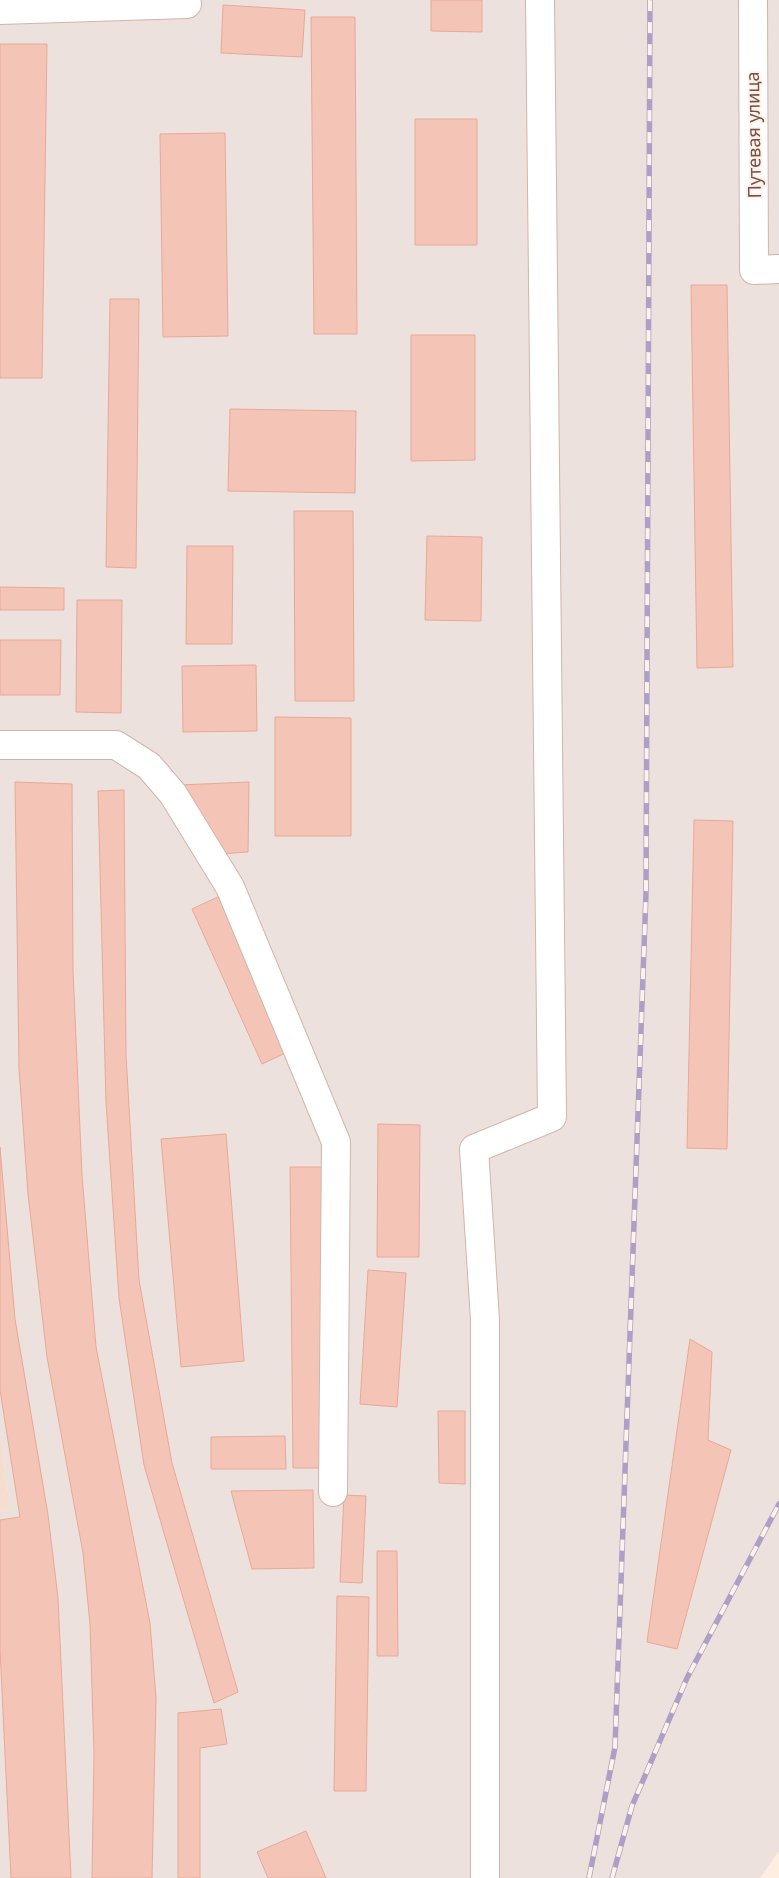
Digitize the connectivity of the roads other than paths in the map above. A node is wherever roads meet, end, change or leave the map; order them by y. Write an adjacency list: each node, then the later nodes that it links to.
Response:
1 (540, 0): 8 (street)
2 (752, 0): 5 (street, Путевая улица)
3 (187, 4): 4 (street)
4 (0, 10)
5 (767, 269)
6 (0, 745): 7 (street)
7 (333, 1492)
8 (485, 1878)

